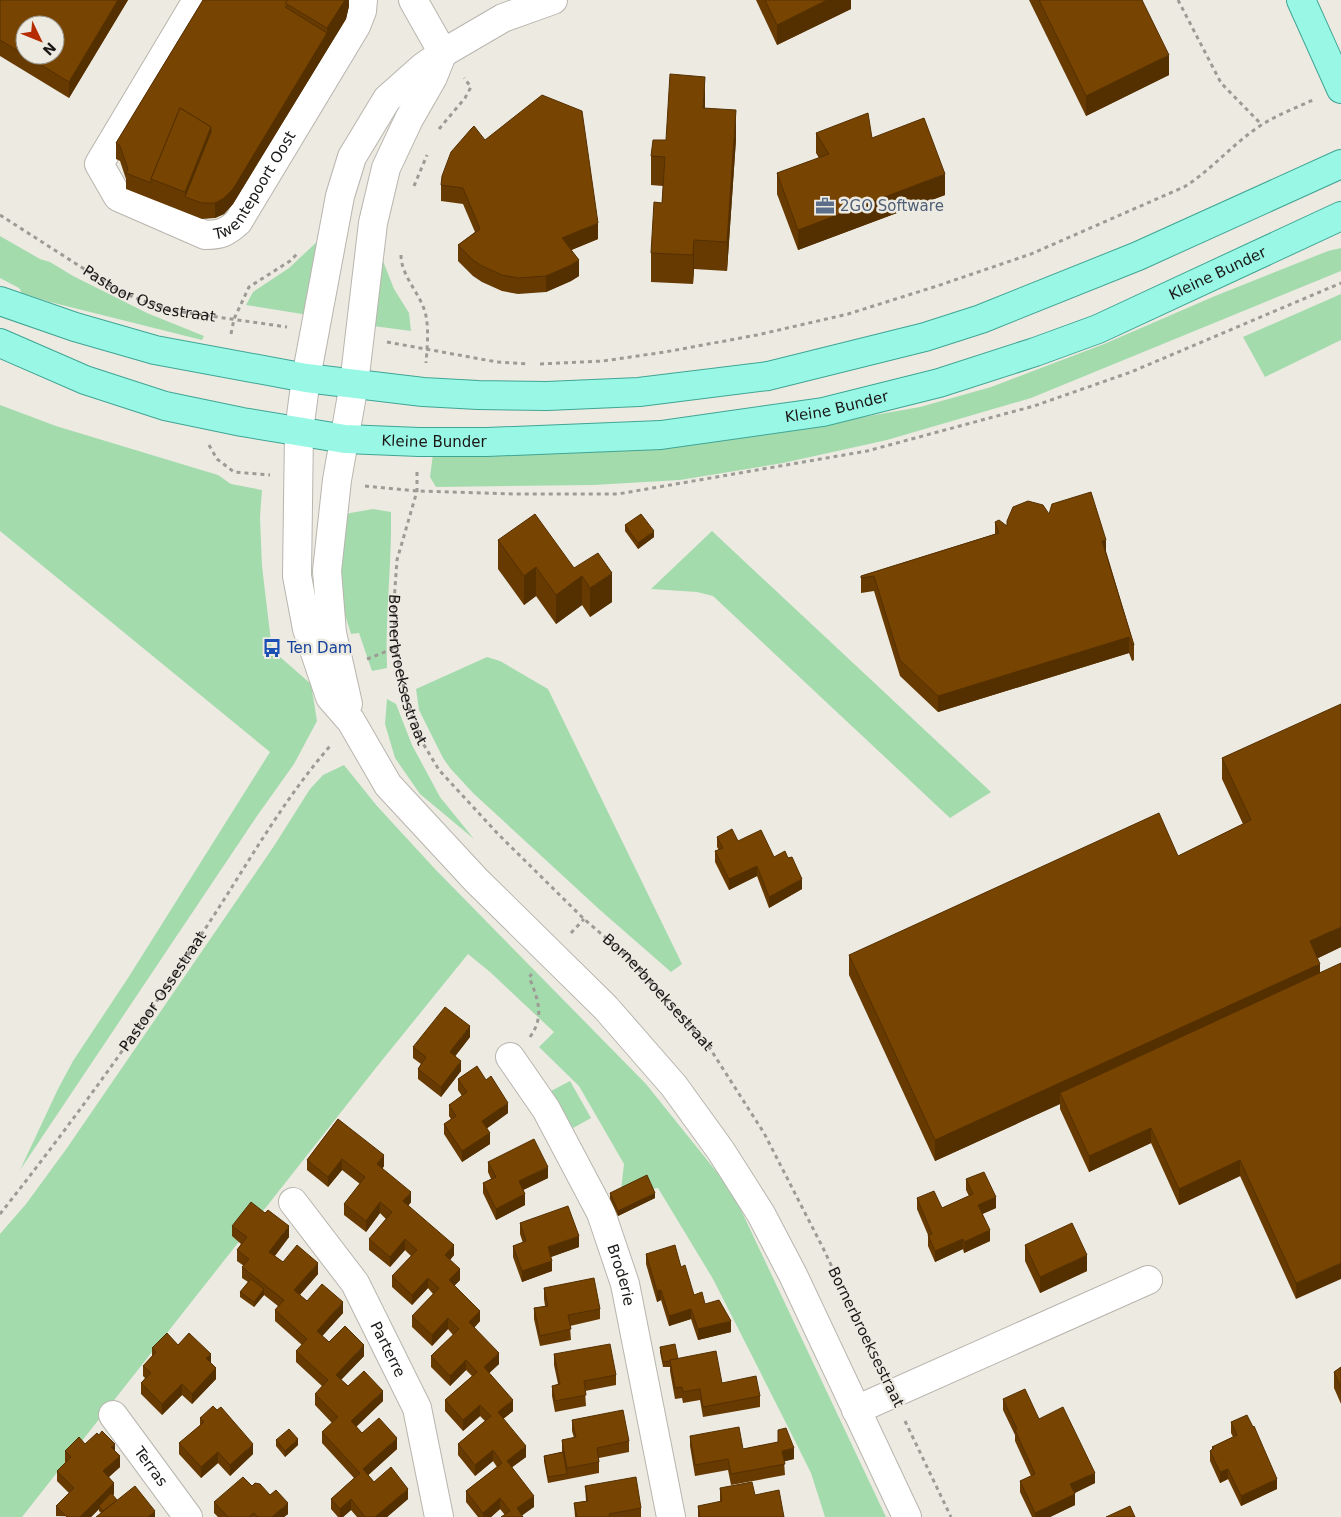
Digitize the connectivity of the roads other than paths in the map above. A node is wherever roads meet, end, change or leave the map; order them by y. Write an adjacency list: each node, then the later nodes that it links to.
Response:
1 (197, 0): 2 (street, Twentepoort Oost)
2 (363, 0)
3 (413, 0): 6 (street)
4 (553, 0): 6 (street)
5 (1301, 0): 7 (main road)
6 (443, 53): 12 (street); 13 (street)
7 (1341, 88)
8 (1341, 164): 13 (main road)
9 (1341, 216): 15 (main road, Kleine Bunder)
10 (0, 301): 12 (main road)
11 (0, 343): 14 (main road)
12 (306, 378): 13 (main road); 14 (street)
13 (354, 384): 15 (street)
14 (299, 431): 15 (main road, Kleine Bunder); 16 (street)
15 (345, 439): 16 (street)
16 (351, 721): 20 (street)
17 (510, 1056): 24 (street, Broderie)
18 (293, 1202): 23 (street, Parterre)
19 (1148, 1280): 20 (street)
20 (856, 1410): 25 (street)
21 (114, 1415): 22 (street, Terras)
22 (188, 1517)
23 (439, 1517)
24 (671, 1517)
25 (907, 1517)

